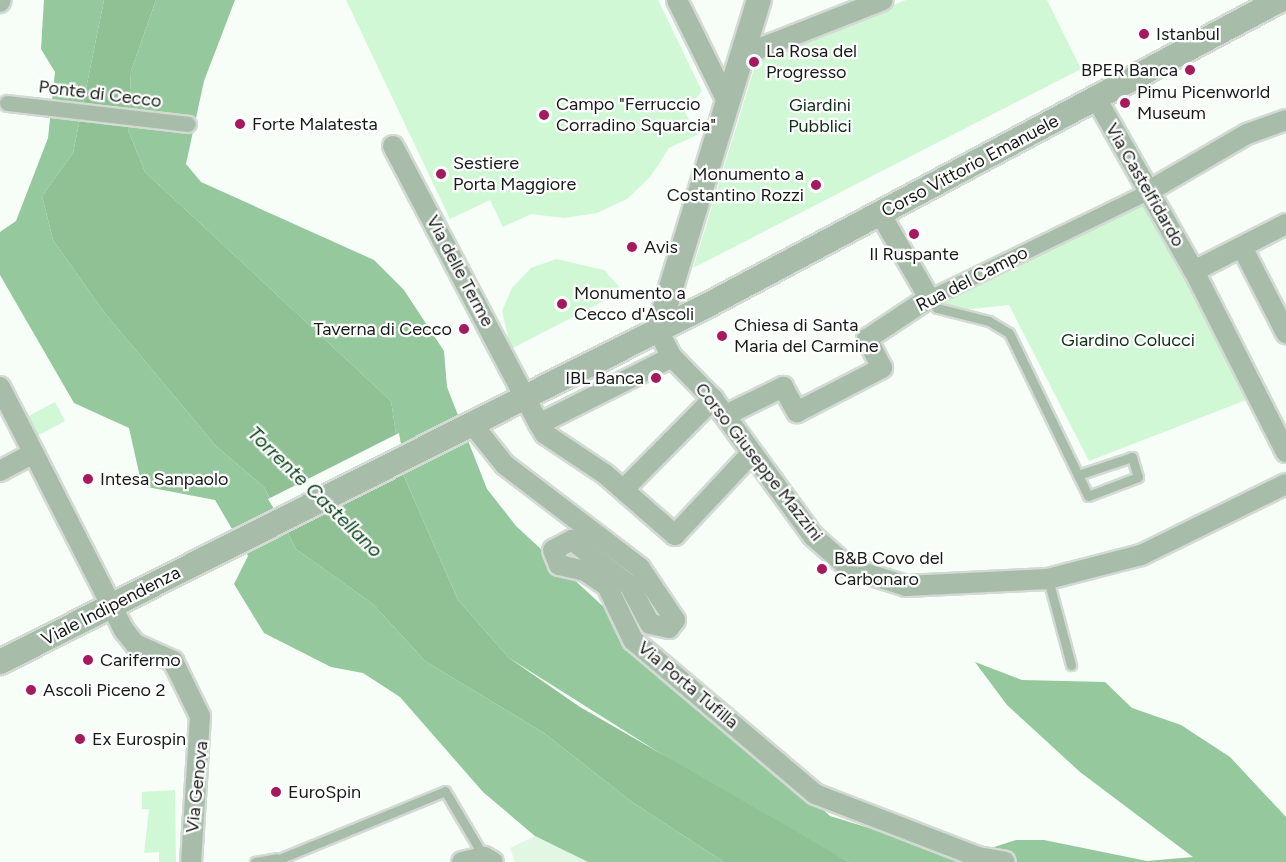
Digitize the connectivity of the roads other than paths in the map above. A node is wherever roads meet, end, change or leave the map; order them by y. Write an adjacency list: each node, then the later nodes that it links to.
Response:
1 (677, 0): 8 (street)
2 (759, 0): 5 (street)
3 (883, 0): 5 (street)
4 (1280, 0): 6 (street, Corso Vittorio Emanuele)
5 (743, 55): 8 (street)
6 (1096, 98): 12 (street, Via Castelfidardo); 13 (street, Corso Vittorio Emanuele)
7 (7, 103): 10 (street, Ponte di Cecco)
8 (728, 103): 19 (street)
9 (1286, 120): 12 (street)
10 (188, 124)
11 (393, 146): 22 (street, Via delle Terme)
12 (1149, 191): 16 (street, Via Castelfidardo); 17 (street, Rua del Campo)
13 (880, 213): 17 (street); 19 (street, Corso Vittorio Emanuele)
14 (1286, 224): 15 (street)
15 (1242, 247): 16 (street); 18 (street)
16 (1194, 272): 27 (street, Via Castelfidardo)
17 (928, 298): 24 (street, Rua del Campo); 31 (lane)
18 (1283, 321)
19 (658, 330): 20 (street, Corso Giuseppe Mazzini); 22 (street, Corso Vittorio Emanuele)
20 (672, 357): 23 (street, Corso Giuseppe Mazzini); 25 (street)
21 (0, 387): 28 (street, Via Genova)
22 (526, 397): 25 (street, Via delle Terme); 26 (street, Corso Vittorio Emanuele)
23 (713, 399): 24 (street, Corso Giuseppe Mazzini); 33 (street)
24 (726, 416): 29 (street, Corso Giuseppe Mazzini)
25 (539, 424): 33 (street, Via delle Terme)
26 (465, 427): 35 (street, Viale Indipendenza); 43 (street, Via Porta Tufilla)
27 (1286, 452)
28 (34, 453): 30 (street); 35 (street, Via Genova)
29 (756, 460): 33 (street, Via delle Terme); 34 (street, Corso Giuseppe Mazzini)
30 (0, 471)
31 (1078, 475): 31 (lane)
32 (1286, 484): 34 (street, Corso Giuseppe Mazzini)
33 (624, 489)
34 (1048, 579): 37 (lane)
35 (110, 606): 36 (street, Viale Indipendenza); 40 (street, Via Genova)
36 (0, 663)
37 (1071, 665)
38 (488, 859): 39 (lane); 42 (street)
39 (275, 860): 41 (lane)
40 (191, 862)
41 (255, 862)
42 (462, 862)
43 (1005, 862)

